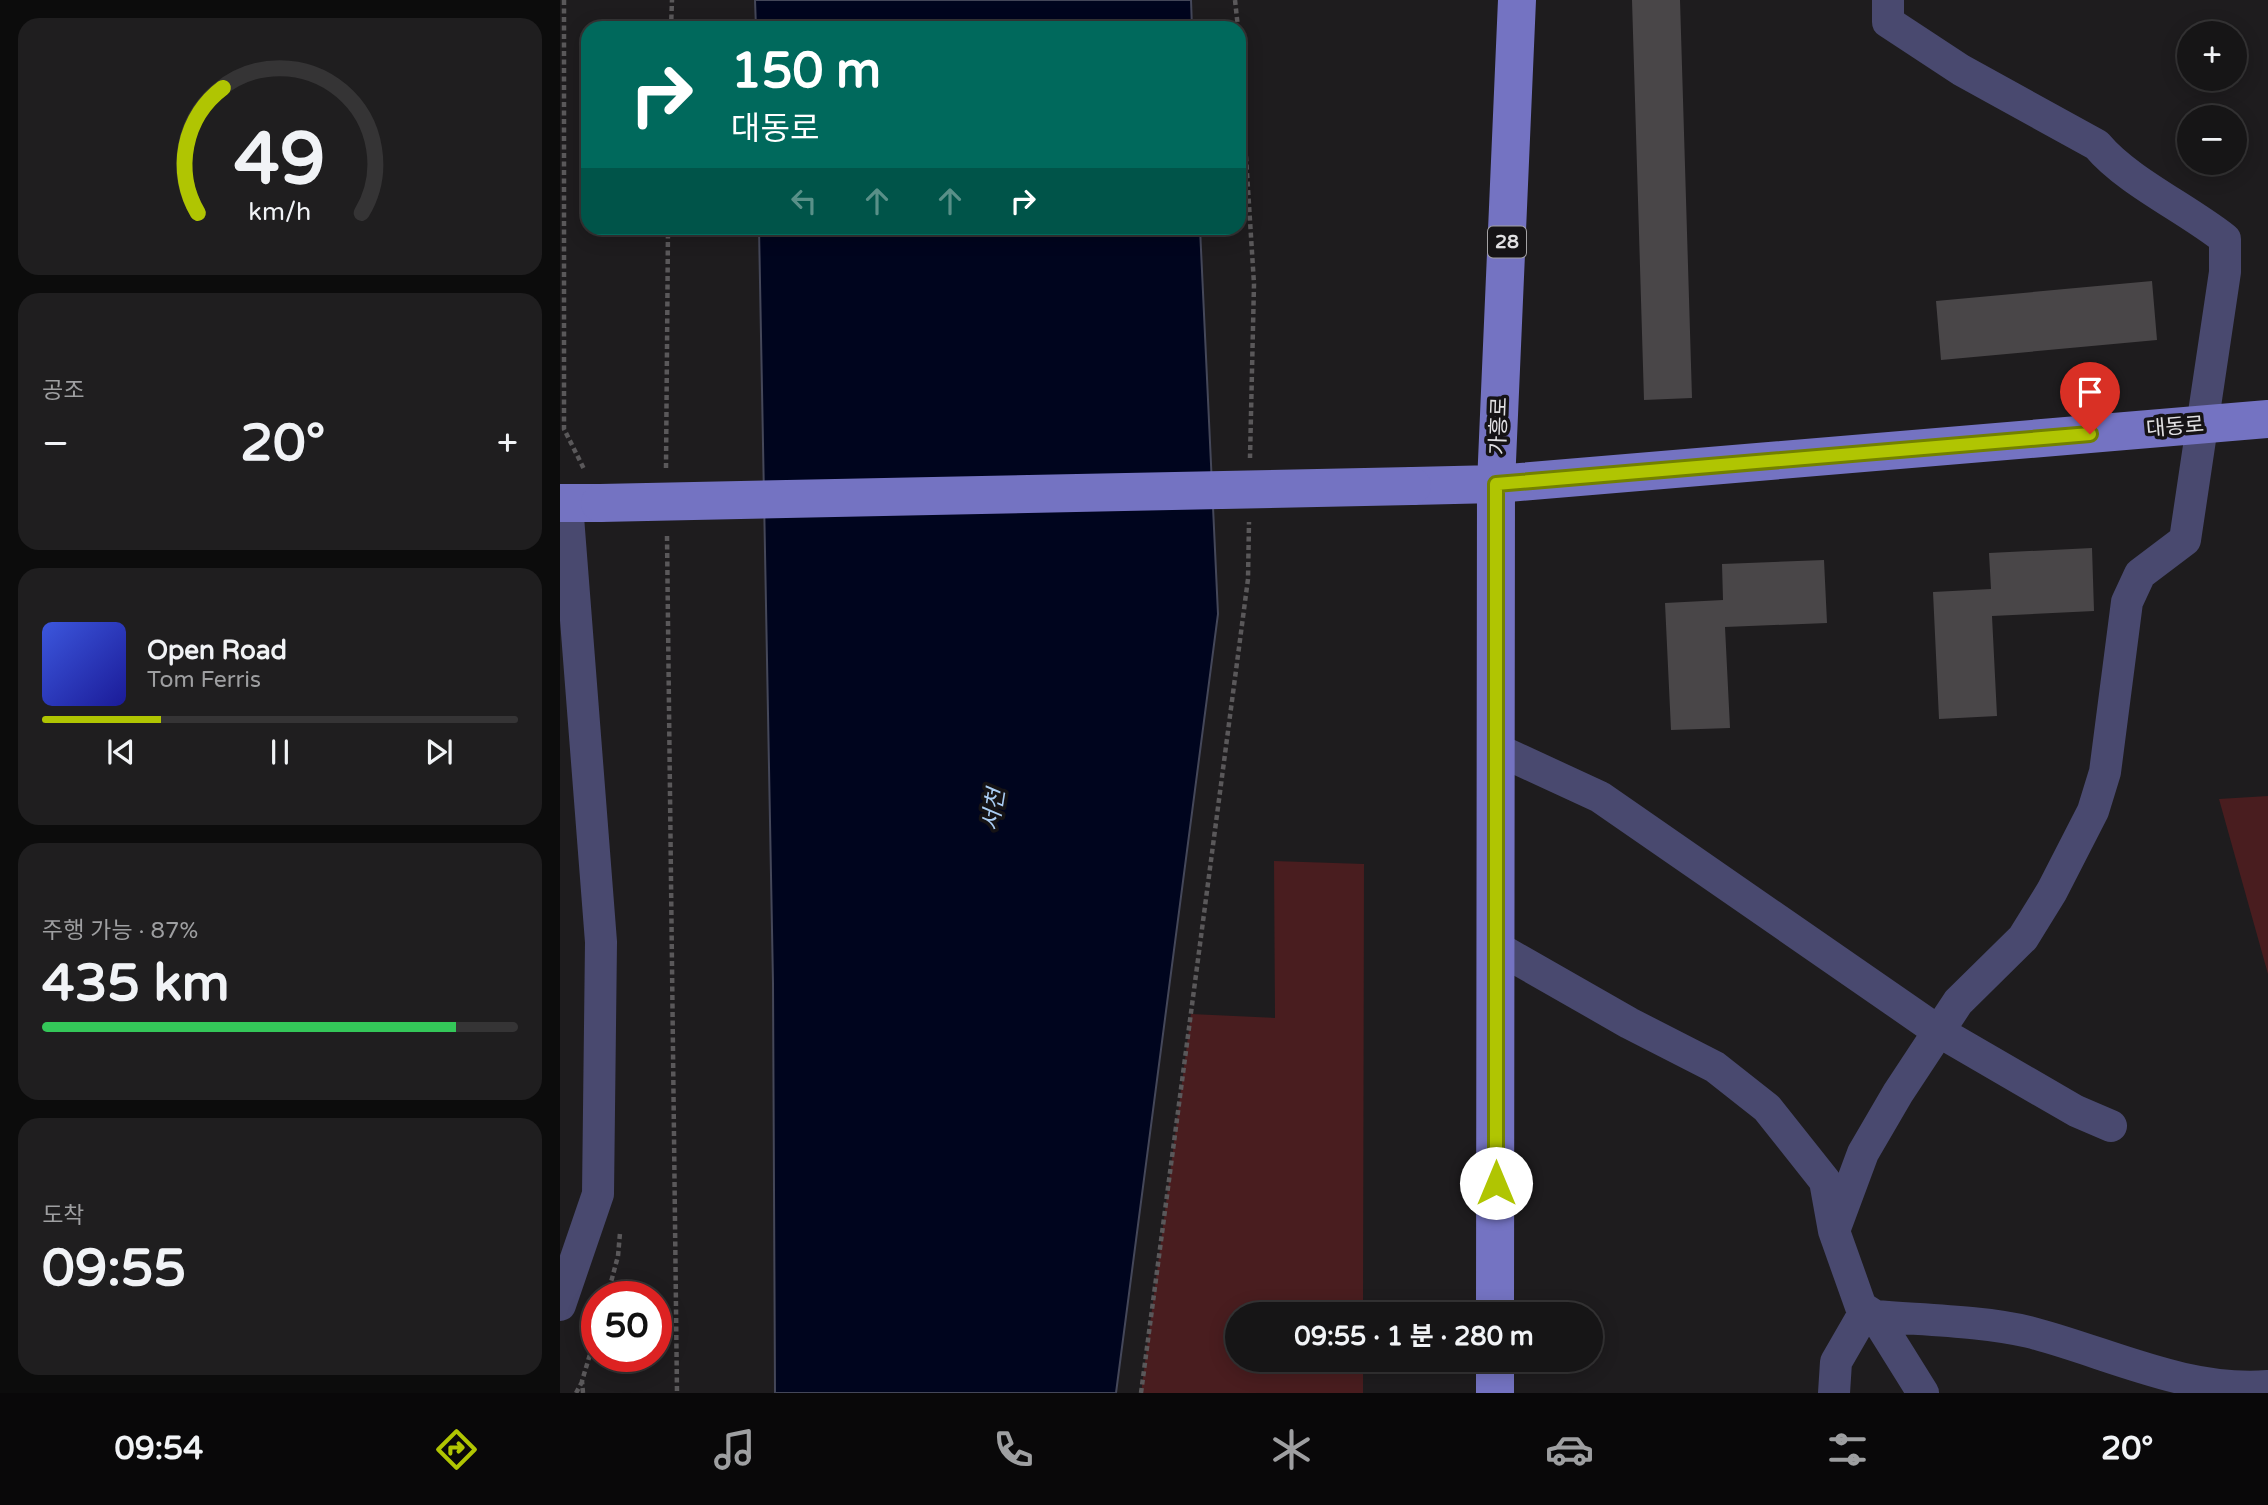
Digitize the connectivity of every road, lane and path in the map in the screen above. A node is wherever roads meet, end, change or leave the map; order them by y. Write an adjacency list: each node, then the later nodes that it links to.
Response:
1 (564, 0): 12 (path)
2 (671, 0): 6 (path)
3 (1235, 0): 7 (path)
4 (1517, 0): 15 (main road, 가흥로 / 28)
5 (1888, 0): 11 (street)
6 (671, 21)
7 (1237, 21)
8 (1246, 157): 13 (path)
9 (668, 235): 14 (path)
10 (2268, 419): 11 (main road, 대동로)
11 (2201, 425): 15 (main road, 대동로); 21 (street)
12 (562, 429): 16 (path)
13 (1250, 472)
14 (666, 477)
15 (1496, 484): 16 (main road, 대동로, bridge); 19 (main road, 가흥로)
16 (576, 503): 25 (street)
17 (1249, 512): 34 (path)
18 (667, 532): 33 (path)
19 (1496, 749): 20 (main road, 가흥로); 21 (street)
20 (1496, 947): 23 (street); 24 (main road, 가흥로)
21 (1938, 1031): 22 (street); 23 (street)
22 (2111, 1126)
23 (1834, 1231): 26 (street)
24 (1495, 1302)
25 (560, 1305)
26 (1870, 1313): 30 (street); 36 (street); 37 (street)
27 (585, 1372): 29 (path)
28 (1495, 1372): 35 (main road)
29 (582, 1381): 31 (path); 32 (path)
30 (2268, 1386)
31 (576, 1393)
32 (583, 1393)
33 (677, 1393)
34 (1141, 1393)
35 (1495, 1393)
36 (1834, 1393)
37 (1923, 1393)

